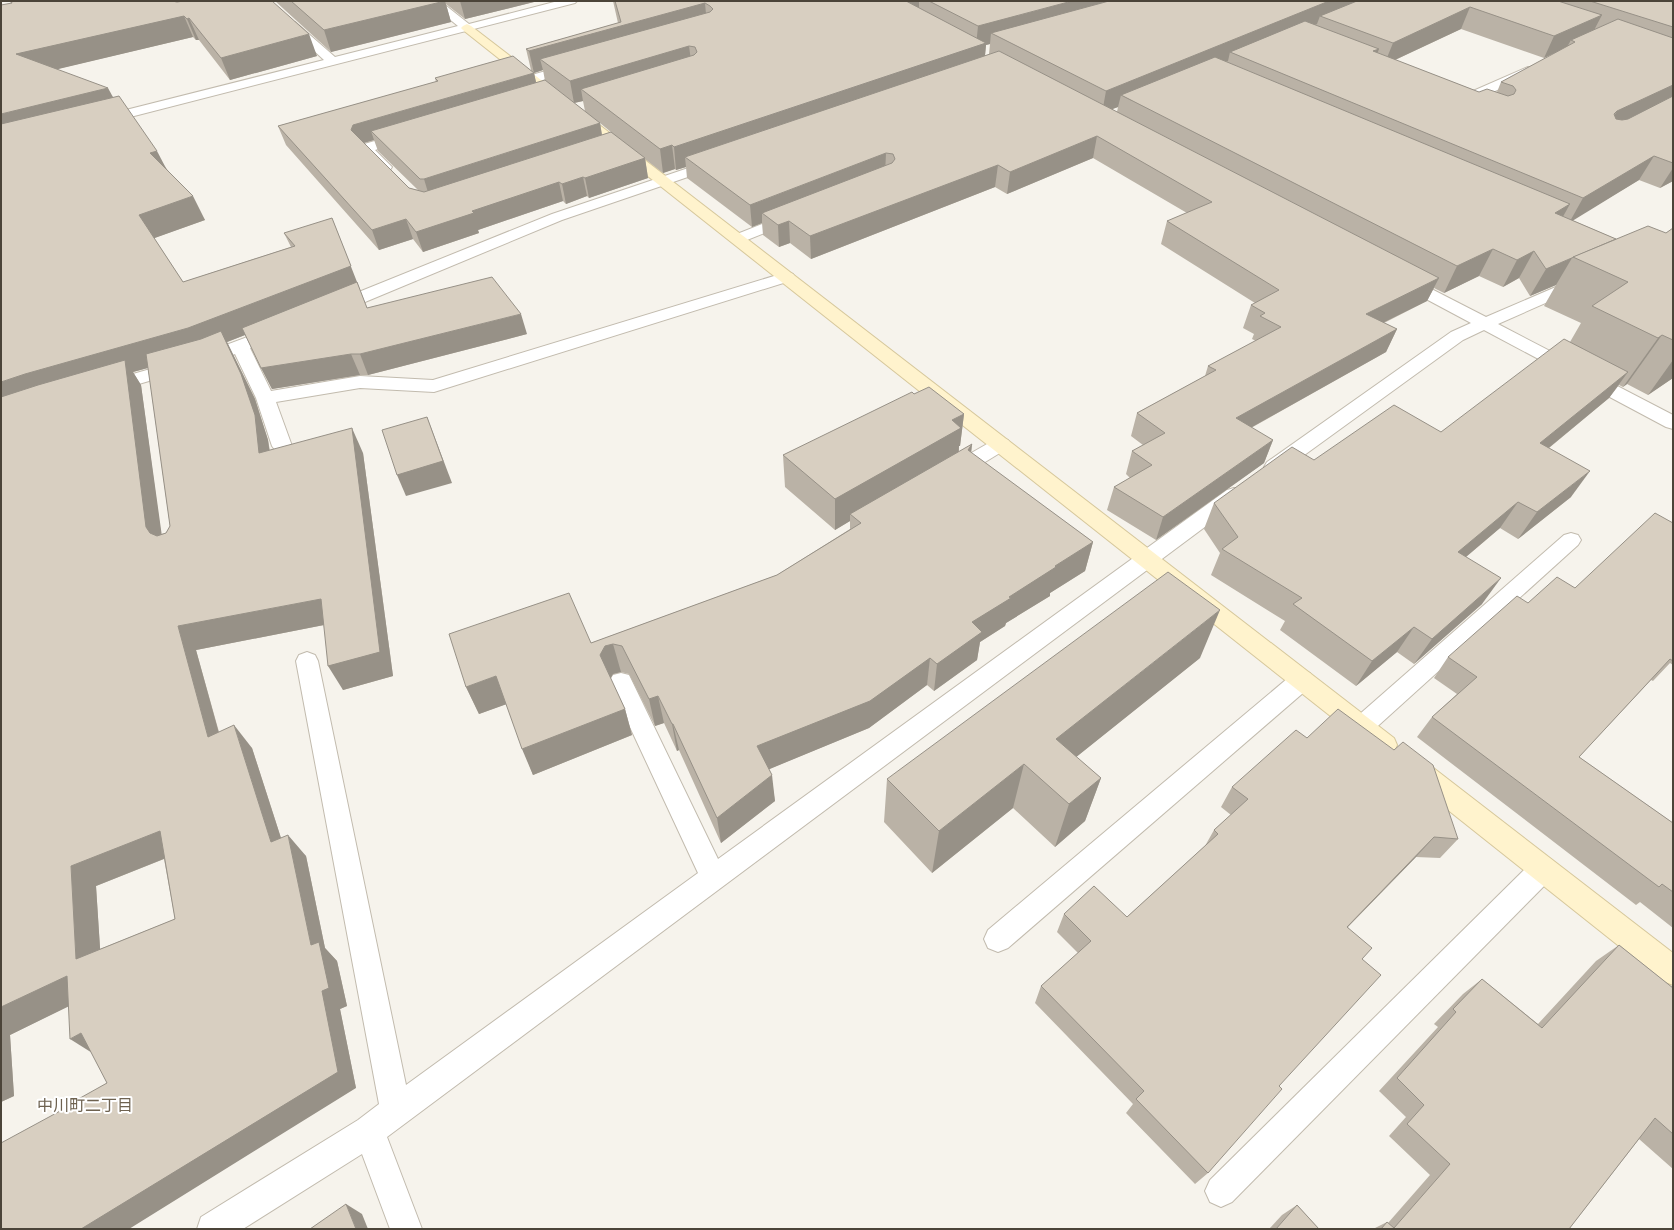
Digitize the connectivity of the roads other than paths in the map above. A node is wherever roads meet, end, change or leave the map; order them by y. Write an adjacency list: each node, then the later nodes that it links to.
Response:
1 (433, 1): 4 (street)
2 (571, 1): 4 (street)
3 (283, 17): 5 (street)
4 (467, 28): 5 (street); 8 (street)
5 (333, 62): 12 (street)
6 (585, 64): 8 (street)
7 (1541, 65): 10 (street)
8 (539, 90): 16 (street)
9 (1447, 96): 10 (street)
10 (1462, 101): 11 (street)
11 (1476, 106)
12 (94, 122)
13 (420, 132): 15 (street)
14 (731, 158): 16 (street)
15 (394, 175)
16 (664, 181): 18 (street); 22 (street)
17 (801, 213): 18 (street)
18 (737, 239): 20 (street)
19 (1393, 276): 23 (street)
20 (787, 277): 27 (street); 29 (street)
21 (1592, 277): 23 (street)
22 (318, 315)
23 (1484, 324): 28 (street); 33 (street)
24 (290, 326): 25 (street)
25 (240, 346): 26 (street); 27 (street)
26 (92, 392)
27 (265, 398): 30 (street)
28 (1673, 424)
29 (1001, 444): 31 (street); 33 (street)
30 (282, 446)
31 (933, 484)
32 (1571, 540): 37 (street)
33 (1147, 558): 35 (street); 39 (street)
34 (307, 661): 42 (street)
35 (1302, 680): 37 (street); 40 (street)
36 (621, 682): 39 (street)
37 (1362, 726): 38 (street)
38 (1543, 869): 41 (street); 44 (street)
39 (713, 877): 42 (street)
40 (998, 939)
41 (1673, 971)
42 (396, 1111): 43 (street)
43 (369, 1131): 45 (street); 46 (street)
44 (1221, 1191)
45 (213, 1229)
46 (406, 1229)

